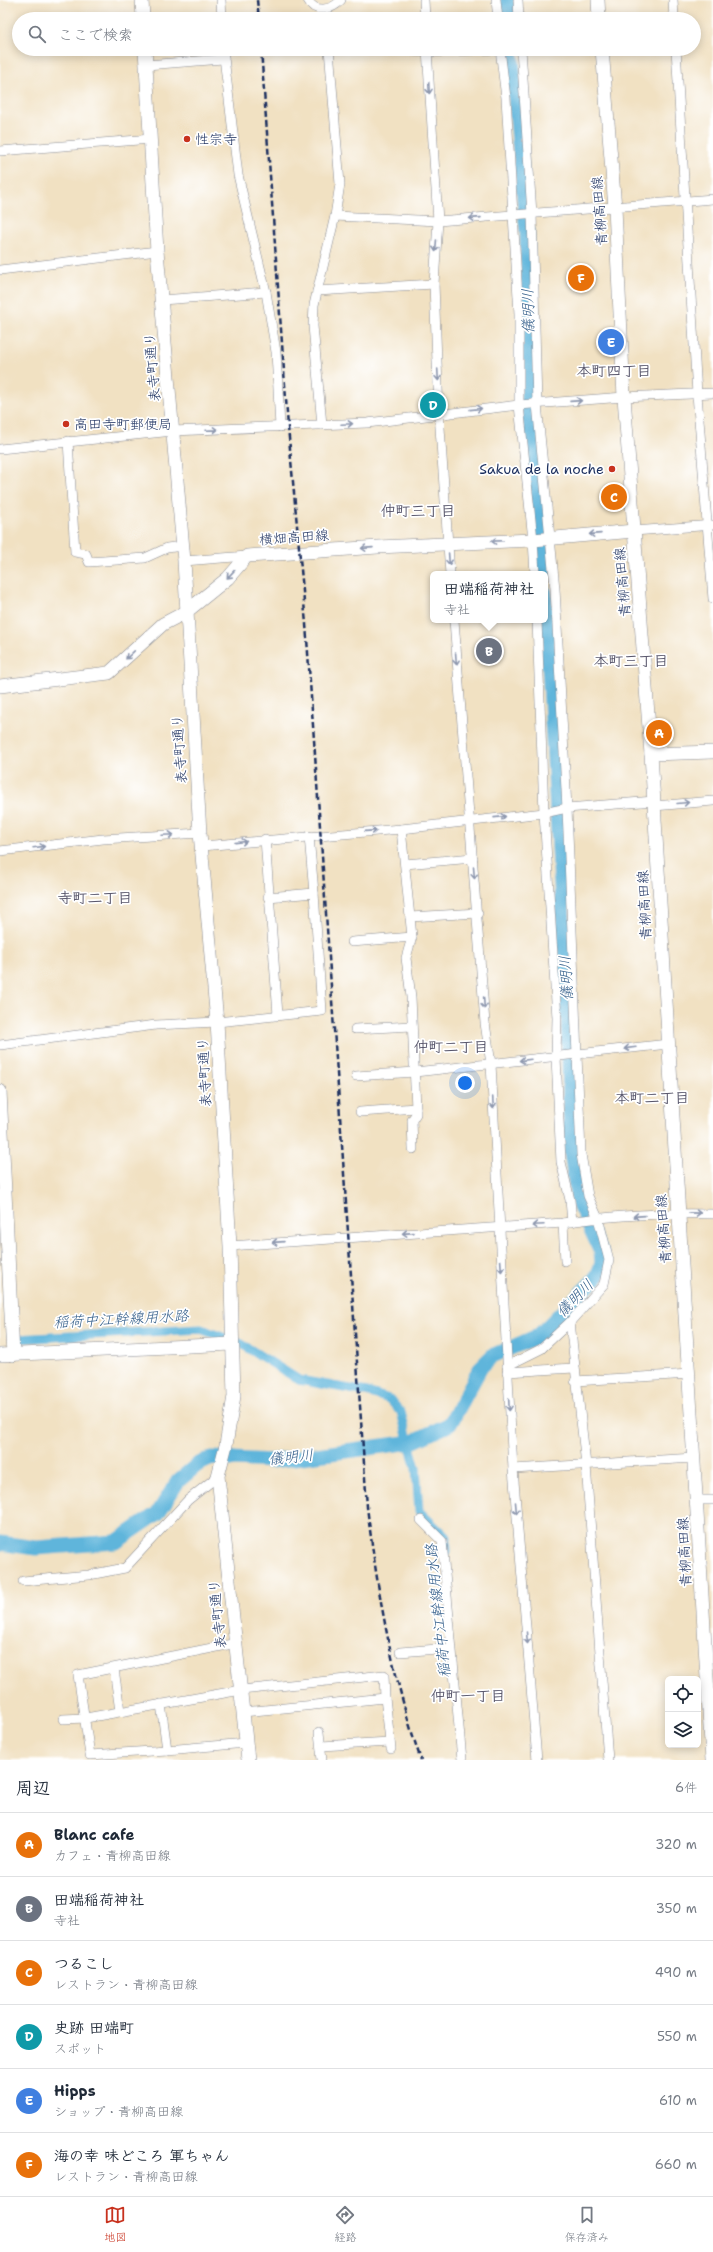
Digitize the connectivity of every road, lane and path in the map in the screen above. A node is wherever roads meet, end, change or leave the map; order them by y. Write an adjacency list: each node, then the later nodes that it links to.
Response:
1 (142, 0): 11 (main road)
2 (222, 0): 12 (street)
3 (308, 0): 10 (street)
4 (341, 0): 10 (street)
5 (424, 0): 13 (street)
6 (496, 0): 14 (street)
7 (518, 0): 15 (street)
8 (598, 0): 16 (main road)
9 (673, 0): 17 (street)
10 (327, 9)
11 (143, 12)
12 (222, 12)
13 (425, 12)
14 (497, 12)
15 (519, 12)
16 (599, 12)
17 (674, 12)
18 (145, 56): 26 (main road, 表寺町通り)
19 (330, 56): 34 (street)
20 (427, 56): 35 (street, one-way to 35)
21 (502, 56): 33 (street)
22 (521, 56): 32 (street)
23 (603, 56): 31 (main road, 青柳高田線)
24 (676, 56): 30 (street)
25 (223, 59): 26 (street); 40 (street)
26 (146, 65): 27 (main road, 表寺町通り)
27 (151, 139): 28 (street); 36 (main road, 表寺町通り)
28 (0, 151)
29 (713, 199): 30 (street)
30 (685, 201): 31 (street); 43 (street)
31 (615, 208): 32 (street); 44 (main road, 青柳高田線)
32 (532, 214): 33 (street); 45 (street)
33 (516, 215): 35 (street, one-way to 35); 46 (street)
34 (335, 216): 35 (street); 39 (street)
35 (438, 220): 38 (street, one-way to 38)
36 (157, 251): 37 (street); 41 (main road, 表寺町通り)
37 (0, 270)
38 (434, 284): 39 (street); 47 (street, one-way to 47)
39 (317, 291): 48 (street)
40 (266, 292): 41 (street); 49 (street)
41 (162, 300): 50 (main road, 表寺町通り)
42 (713, 393): 43 (street)
43 (697, 394): 44 (street); 53 (street)
44 (624, 397): 45 (street, one-way to 44); 54 (main road, 青柳高田線)
45 (537, 404): 46 (street); 55 (street)
46 (521, 405): 47 (street, one-way to 46); 56 (street)
47 (440, 413): 48 (street, one-way to 47); 57 (street)
48 (322, 425): 49 (street)
49 (280, 427): 50 (street, one-way to 49)
50 (174, 432): 51 (street); 58 (main road, 表寺町通り)
51 (68, 441): 52 (street); 58 (street)
52 (0, 449)
53 (710, 526): 54 (street); 63 (street)
54 (634, 531): 55 (main road, 横畑高田線, one-way to 55); 69 (main road, 青柳高田線)
55 (550, 537): 56 (main road, 横畑高田線); 72 (street)
56 (534, 540): 57 (main road, 横畑高田線, one-way to 57); 62 (street)
57 (448, 543): 59 (main road, 横畑高田線, one-way to 59); 61 (street, one-way to 61)
58 (182, 546): 60 (main road, 表寺町通り)
59 (247, 556): 60 (street); 64 (main road, 横畑高田線, one-way to 64)
60 (184, 562): 64 (main road, 表寺町通り)
61 (450, 571)
62 (535, 571)
63 (713, 599)
64 (186, 612): 67 (main road, 横畑高田線, one-way to 67); 77 (main road, 表寺町通り)
65 (454, 623): 74 (street, one-way to 74)
66 (537, 623): 73 (street)
67 (0, 686)
68 (713, 752): 69 (main road)
69 (651, 754): 71 (main road, 青柳高田線)
70 (713, 801): 71 (street, one-way to 70)
71 (654, 804): 72 (street); 92 (main road, 青柳高田線)
72 (567, 808): 73 (street); 94 (street)
73 (544, 813): 74 (street, one-way to 73); 95 (street)
74 (469, 820): 75 (street); 80 (street)
75 (401, 829): 76 (street, one-way to 75); 81 (street)
76 (309, 836): 78 (street); 82 (street)
77 (201, 840): 78 (street, one-way to 78); 79 (street, one-way to 77); 89 (main road, 表寺町通り)
78 (265, 840): 83 (street)
79 (0, 851)
80 (473, 858): 81 (street); 84 (street, one-way to 84)
81 (404, 864): 85 (street)
82 (314, 892): 83 (street); 88 (street)
83 (268, 897): 88 (street)
84 (478, 913): 85 (street); 96 (street, one-way to 96)
85 (410, 917): 86 (street)
86 (412, 937): 87 (street); 90 (street)
87 (352, 942)
88 (278, 1015): 89 (street)
89 (217, 1022): 93 (street); 108 (main road, 表寺町通り)
90 (412, 1026): 91 (street); 97 (street)
91 (355, 1029)
92 (668, 1044): 94 (street, one-way to 94); 103 (main road, 青柳高田線)
93 (0, 1045)
94 (577, 1054): 95 (street); 105 (street)
95 (558, 1057): 96 (street, one-way to 96); 106 (street)
96 (491, 1064): 97 (street); 107 (street, one-way to 107)
97 (415, 1072): 98 (street); 100 (street)
98 (356, 1076)
99 (0, 1091): 112 (main road)
100 (416, 1108): 101 (street); 102 (street)
101 (360, 1112)
102 (413, 1149)
103 (678, 1213): 104 (street, one-way to 104); 105 (street, one-way to 105); 115 (main road, 青柳高田線)
104 (713, 1214)
105 (595, 1219): 106 (street); 110 (street)
106 (570, 1222): 107 (street, one-way to 107); 109 (street)
107 (498, 1227): 108 (street, one-way to 108); 114 (street, one-way to 114)
108 (230, 1246): 111 (main road, 表寺町通り)
109 (565, 1260)
110 (570, 1322): 113 (street); 114 (street)
111 (232, 1344): 112 (main road); 120 (main road, 表寺町通り)
112 (6, 1355)
113 (574, 1368): 114 (street); 116 (street)
114 (507, 1369): 119 (street, one-way to 119)
115 (690, 1374): 116 (street); 117 (main road, 青柳高田線)
116 (575, 1381): 118 (street)
117 (694, 1458): 118 (street); 121 (main road, 青柳高田線)
118 (586, 1465): 119 (street); 144 (street)
119 (513, 1470): 143 (street, one-way to 143)
120 (220, 1471): 124 (street); 125 (main road, 表寺町通り)
121 (697, 1500): 122 (street); 145 (main road, 青柳高田線)
122 (713, 1500)
123 (421, 1520): 126 (street)
124 (23, 1581)
125 (237, 1643): 128 (street); 129 (main road, 表寺町通り)
126 (450, 1648): 127 (street); 142 (street)
127 (400, 1652)
128 (114, 1669): 132 (street); 134 (street)
129 (241, 1690): 130 (street); 131 (street); 133 (main road, 表寺町通り)
130 (386, 1698): 133 (street); 138 (street)
131 (161, 1704): 132 (street); 139 (street)
132 (120, 1711): 134 (street)
133 (243, 1712): 137 (main road, 表寺町通り)
134 (86, 1718): 135 (street); 139 (street)
135 (63, 1719)
136 (319, 1732): 138 (street)
137 (246, 1743): 139 (street); 140 (main road, 表寺町通り)
138 (321, 1746): 141 (street)
139 (167, 1750)
140 (248, 1760)
141 (322, 1760)
142 (462, 1760)
143 (537, 1760)
144 (608, 1760)
145 (712, 1760)

